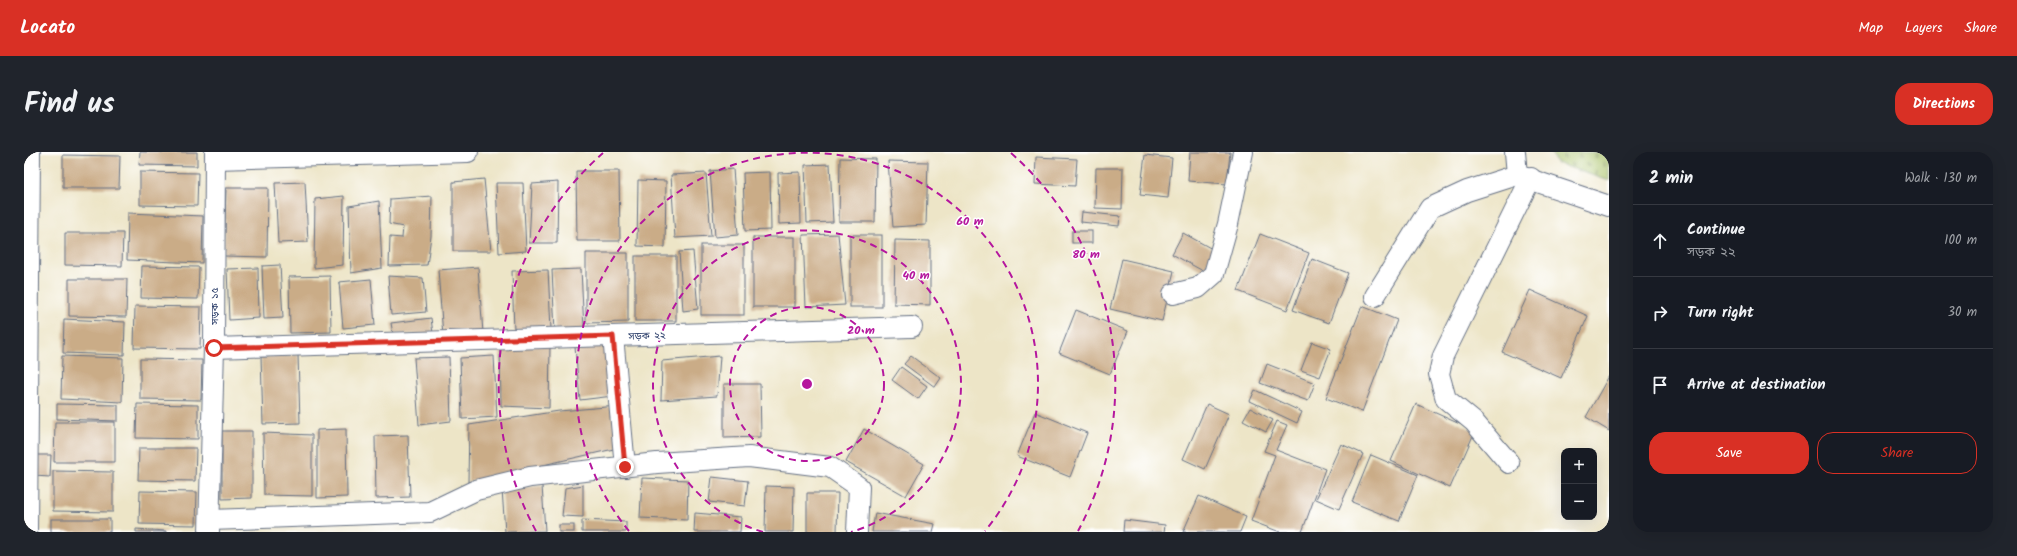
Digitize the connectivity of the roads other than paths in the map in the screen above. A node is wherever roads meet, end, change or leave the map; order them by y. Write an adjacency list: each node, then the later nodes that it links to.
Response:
1 (30, 152): 16 (street)
2 (468, 152): 5 (street)
3 (1243, 152): 8 (street)
4 (1515, 152): 6 (street)
5 (215, 156): 12 (street, সড়ক ১৫)
6 (1524, 177): 7 (street); 9 (street); 13 (street)
7 (1609, 206)
8 (1173, 294)
9 (1375, 296)
10 (912, 327): 11 (street, সড়ক ২২)
11 (613, 336): 12 (street, সড়ক ২২); 14 (street)
12 (214, 348): 15 (street, সড়ক ১৫)
13 (1509, 463)
14 (625, 467): 15 (street); 17 (street)
15 (209, 526)
16 (27, 532)
17 (857, 532)

